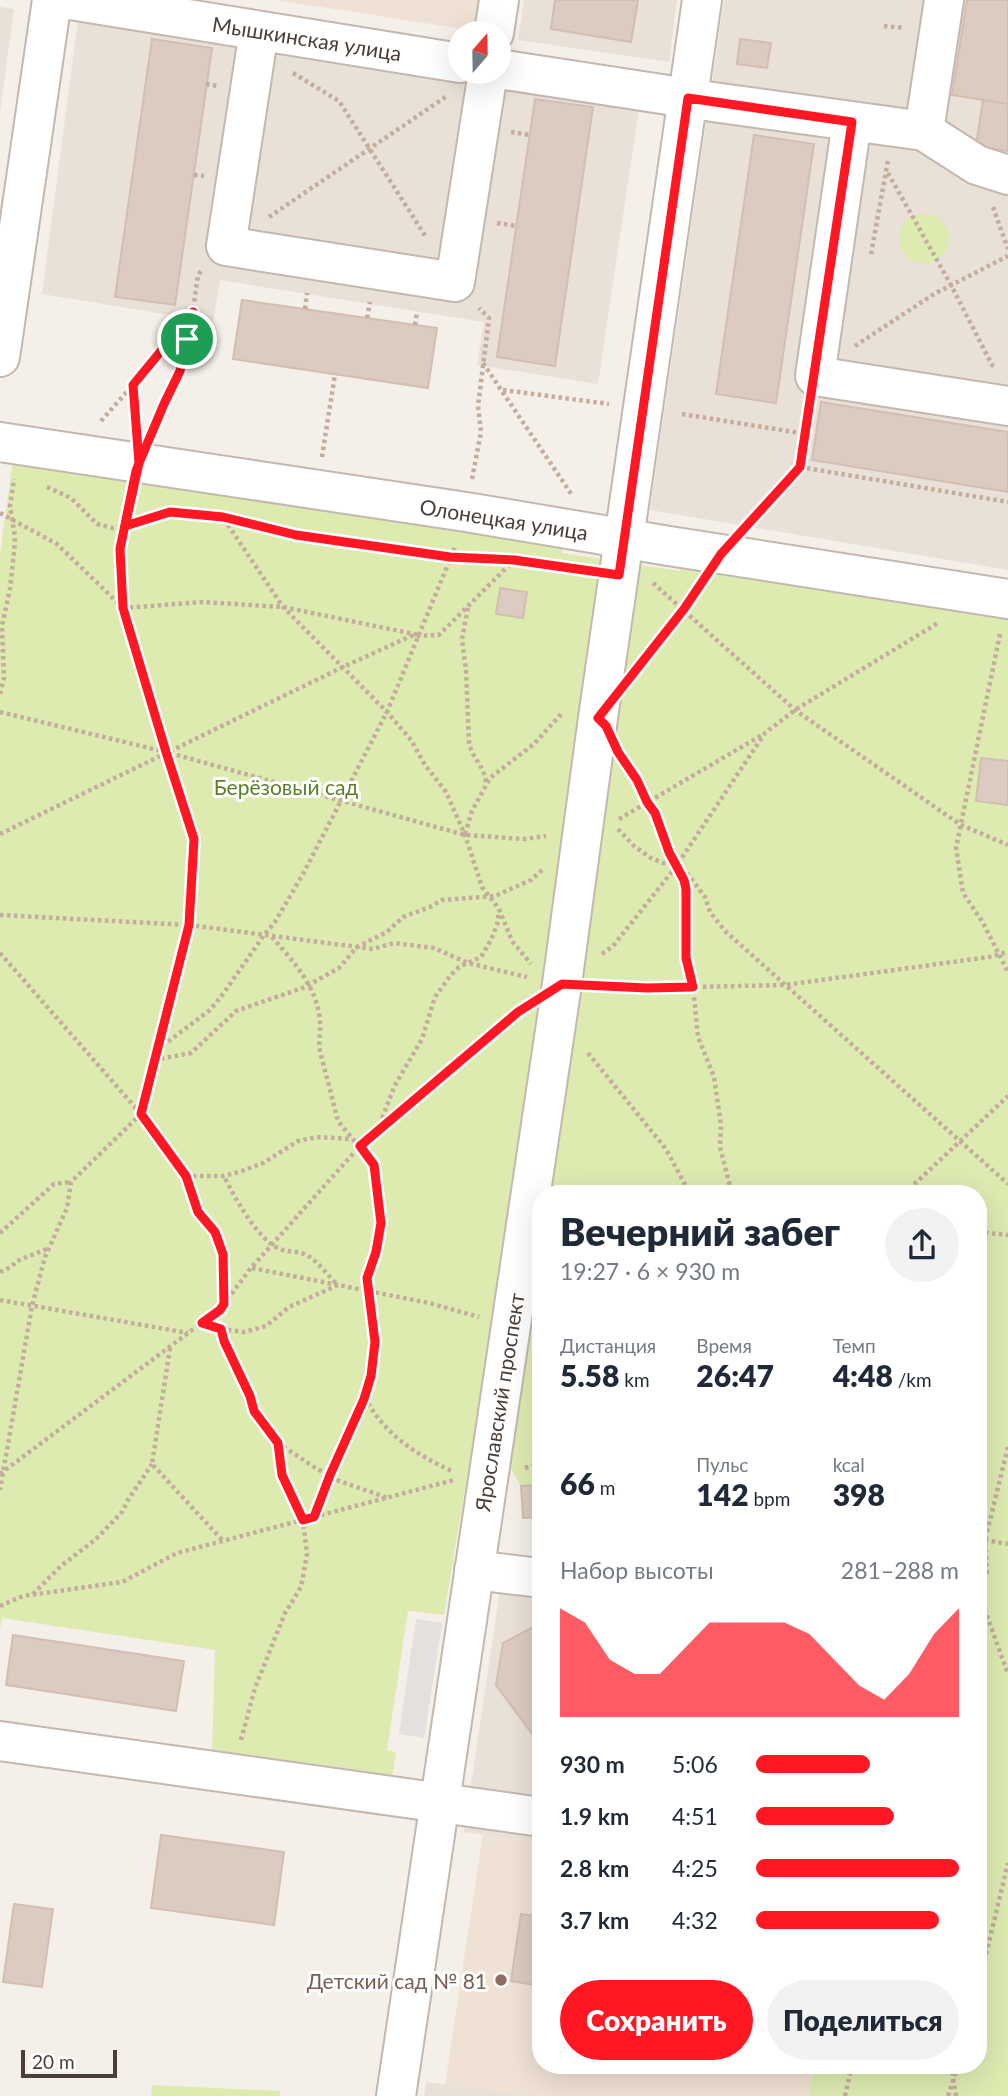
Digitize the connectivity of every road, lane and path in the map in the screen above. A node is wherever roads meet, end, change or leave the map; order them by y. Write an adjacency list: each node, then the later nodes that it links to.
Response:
1 (52, 0): 25 (street)
2 (70, 0): 7 (street, Мышкинская улица)
3 (499, 0): 6 (street)
4 (702, 0): 12 (street, Ярославский проспект)
5 (944, 0): 14 (street)
6 (496, 21)
7 (258, 41): 9 (street, Мышкинская улица); 15 (path); 19 (street)
8 (511, 71): 12 (street)
9 (448, 78)
10 (448, 84): 15 (path)
11 (486, 84): 22 (street)
12 (688, 98): 13 (street); 46 (street, Ярославский проспект)
13 (852, 122): 14 (street); 27 (street)
14 (924, 131): 17 (street)
15 (369, 148): 18 (path); 19 (path)
16 (887, 173): 23 (path)
17 (1008, 175)
18 (426, 237)
19 (226, 246): 22 (street)
20 (1008, 256): 23 (path)
21 (198, 275): 24 (path)
22 (455, 282): 26 (path)
23 (951, 285): 27 (path); 29 (path)
24 (193, 312): 34 (path); 34 (path)
25 (0, 357)
26 (483, 362): 30 (path); 41 (path)
27 (830, 365): 29 (street); 33 (path)
28 (335, 374): 38 (path)
29 (1004, 388)
30 (502, 390): 31 (path); 39 (path)
31 (610, 404)
32 (682, 414): 33 (path)
33 (806, 433): 36 (path)
34 (139, 463): 35 (street, Олонецкая улица); 38 (street, Олонецкая улица); 45 (path)
35 (10, 467): 44 (path)
36 (800, 467): 40 (path); 47 (path)
37 (38, 483): 45 (path)
38 (316, 490): 41 (street, Олонецкая улица)
39 (577, 502)
40 (1008, 502)
41 (466, 512): 46 (street, Олонецкая улица); 48 (path)
42 (0, 513): 44 (path)
43 (223, 517): 45 (path); 48 (path); 52 (path)
44 (13, 520): 54 (path); 59 (path)
45 (125, 526): 54 (path)
46 (623, 548): 47 (street, Олонецкая улица); 55 (path); 63 (street, Ярославский проспект)
47 (721, 554): 51 (street, Олонецкая улица); 55 (path)
48 (450, 557): 49 (path); 56 (path)
49 (514, 560): 50 (path); 53 (path)
50 (567, 568)
51 (1001, 598): 60 (path); 69 (path)
52 (284, 607): 54 (path); 56 (path); 58 (path)
53 (468, 607): 56 (path); 66 (path)
54 (123, 608): 65 (path)
55 (684, 609): 57 (path); 60 (path)
56 (419, 635): 58 (path); 62 (path)
57 (641, 664)
58 (343, 667): 62 (path); 65 (path)
59 (0, 694)
60 (795, 710): 64 (path); 69 (path)
61 (0, 712): 65 (path)
62 (387, 712): 67 (path); 72 (path)
63 (583, 712): 66 (path); 68 (path); 70 (street, Ярославский проспект)
64 (765, 733): 68 (path); 74 (path)
65 (166, 752): 67 (path); 71 (path); 78 (path)
66 (486, 784): 72 (path)
67 (341, 801): 72 (path); 79 (path)
68 (647, 802): 70 (path); 74 (path)
69 (961, 825): 73 (path); 84 (path)
70 (594, 829): 72 (path); 74 (path); 75 (path); 90 (street, Ярославский проспект)
71 (0, 834)
72 (465, 835): 75 (path)
73 (1008, 845)
74 (677, 865): 88 (path); 89 (path); 90 (path)
75 (489, 896): 76 (path); 81 (path)
76 (499, 909): 85 (path); 90 (path)
77 (0, 915): 78 (path)
78 (189, 925): 79 (path); 91 (path)
79 (264, 935): 80 (path); 91 (path)
80 (271, 936): 81 (path); 87 (path)
81 (358, 947): 85 (path); 87 (path)
82 (1008, 952): 84 (path)
83 (0, 953): 94 (path)
84 (998, 955): 86 (path); 88 (path)
85 (468, 963): 90 (path); 95 (path)
86 (1008, 972)
87 (307, 985): 92 (path); 96 (path)
88 (785, 985): 89 (path); 97 (path)
89 (693, 987): 90 (path); 104 (path)
90 (557, 994): 95 (path); 103 (path); 119 (street, Ярославский проспект)
91 (157, 1049): 92 (path)
92 (154, 1060): 94 (path)
93 (1008, 1096): 97 (path)
94 (141, 1114): 99 (path); 101 (path)
95 (377, 1133): 98 (path)
96 (353, 1139): 98 (path); 100 (path)
97 (960, 1141): 102 (path); 105 (path)
98 (360, 1146): 109 (path); 114 (path)
99 (186, 1176): 100 (path); 116 (path)
100 (224, 1176): 109 (path)
101 (71, 1182): 106 (path); 110 (path)
102 (1008, 1184)
103 (685, 1185)
104 (730, 1185)
105 (914, 1185)
106 (0, 1233)
107 (987, 1233): 108 (path)
108 (1008, 1235)
109 (272, 1244): 111 (path); 113 (path)
110 (49, 1247): 112 (path); 117 (path)
111 (251, 1268): 113 (path); 116 (path)
112 (0, 1272)
113 (338, 1285): 114 (path); 120 (path)
114 (369, 1291): 119 (path); 123 (path)
115 (0, 1300): 117 (path)
116 (224, 1304): 118 (path)
117 (32, 1307): 121 (path); 127 (path)
118 (202, 1323): 120 (path); 121 (path)
119 (511, 1325): 129 (street, Ярославский проспект)
120 (221, 1329): 124 (path)
121 (188, 1333): 122 (path)
122 (171, 1347): 126 (path); 127 (path)
123 (365, 1397): 128 (path); 129 (path)
124 (278, 1443): 128 (path); 133 (path)
125 (1008, 1447): 134 (path)
126 (152, 1464): 136 (path); 140 (path)
127 (2, 1472): 130 (path)
128 (330, 1475): 131 (path); 132 (path)
129 (469, 1477): 131 (path); 138 (street, Ярославский проспект)
130 (0, 1490)
131 (388, 1498): 132 (path)
132 (314, 1517): 133 (path)
133 (303, 1520): 136 (path); 145 (path)
134 (987, 1532)
135 (987, 1540): 137 (path)
136 (223, 1542): 140 (path)
137 (1008, 1544)
138 (474, 1570): 139 (street); 146 (street, Ярославский проспект)
139 (532, 1577)
140 (32, 1595): 141 (path)
141 (0, 1606)
142 (987, 1616): 143 (path)
143 (1008, 1674)
144 (0, 1741): 146 (street)
145 (240, 1744)
146 (440, 1803): 147 (street); 154 (street, Ярославский проспект)
147 (532, 1816)
148 (1008, 1863): 149 (path)
149 (987, 1950)
150 (850, 2074): 155 (path)
151 (953, 2074): 153 (path)
152 (956, 2074): 153 (path)
153 (954, 2081): 156 (path); 157 (path)
154 (396, 2096)
155 (845, 2096)
156 (948, 2096)
157 (956, 2096)

